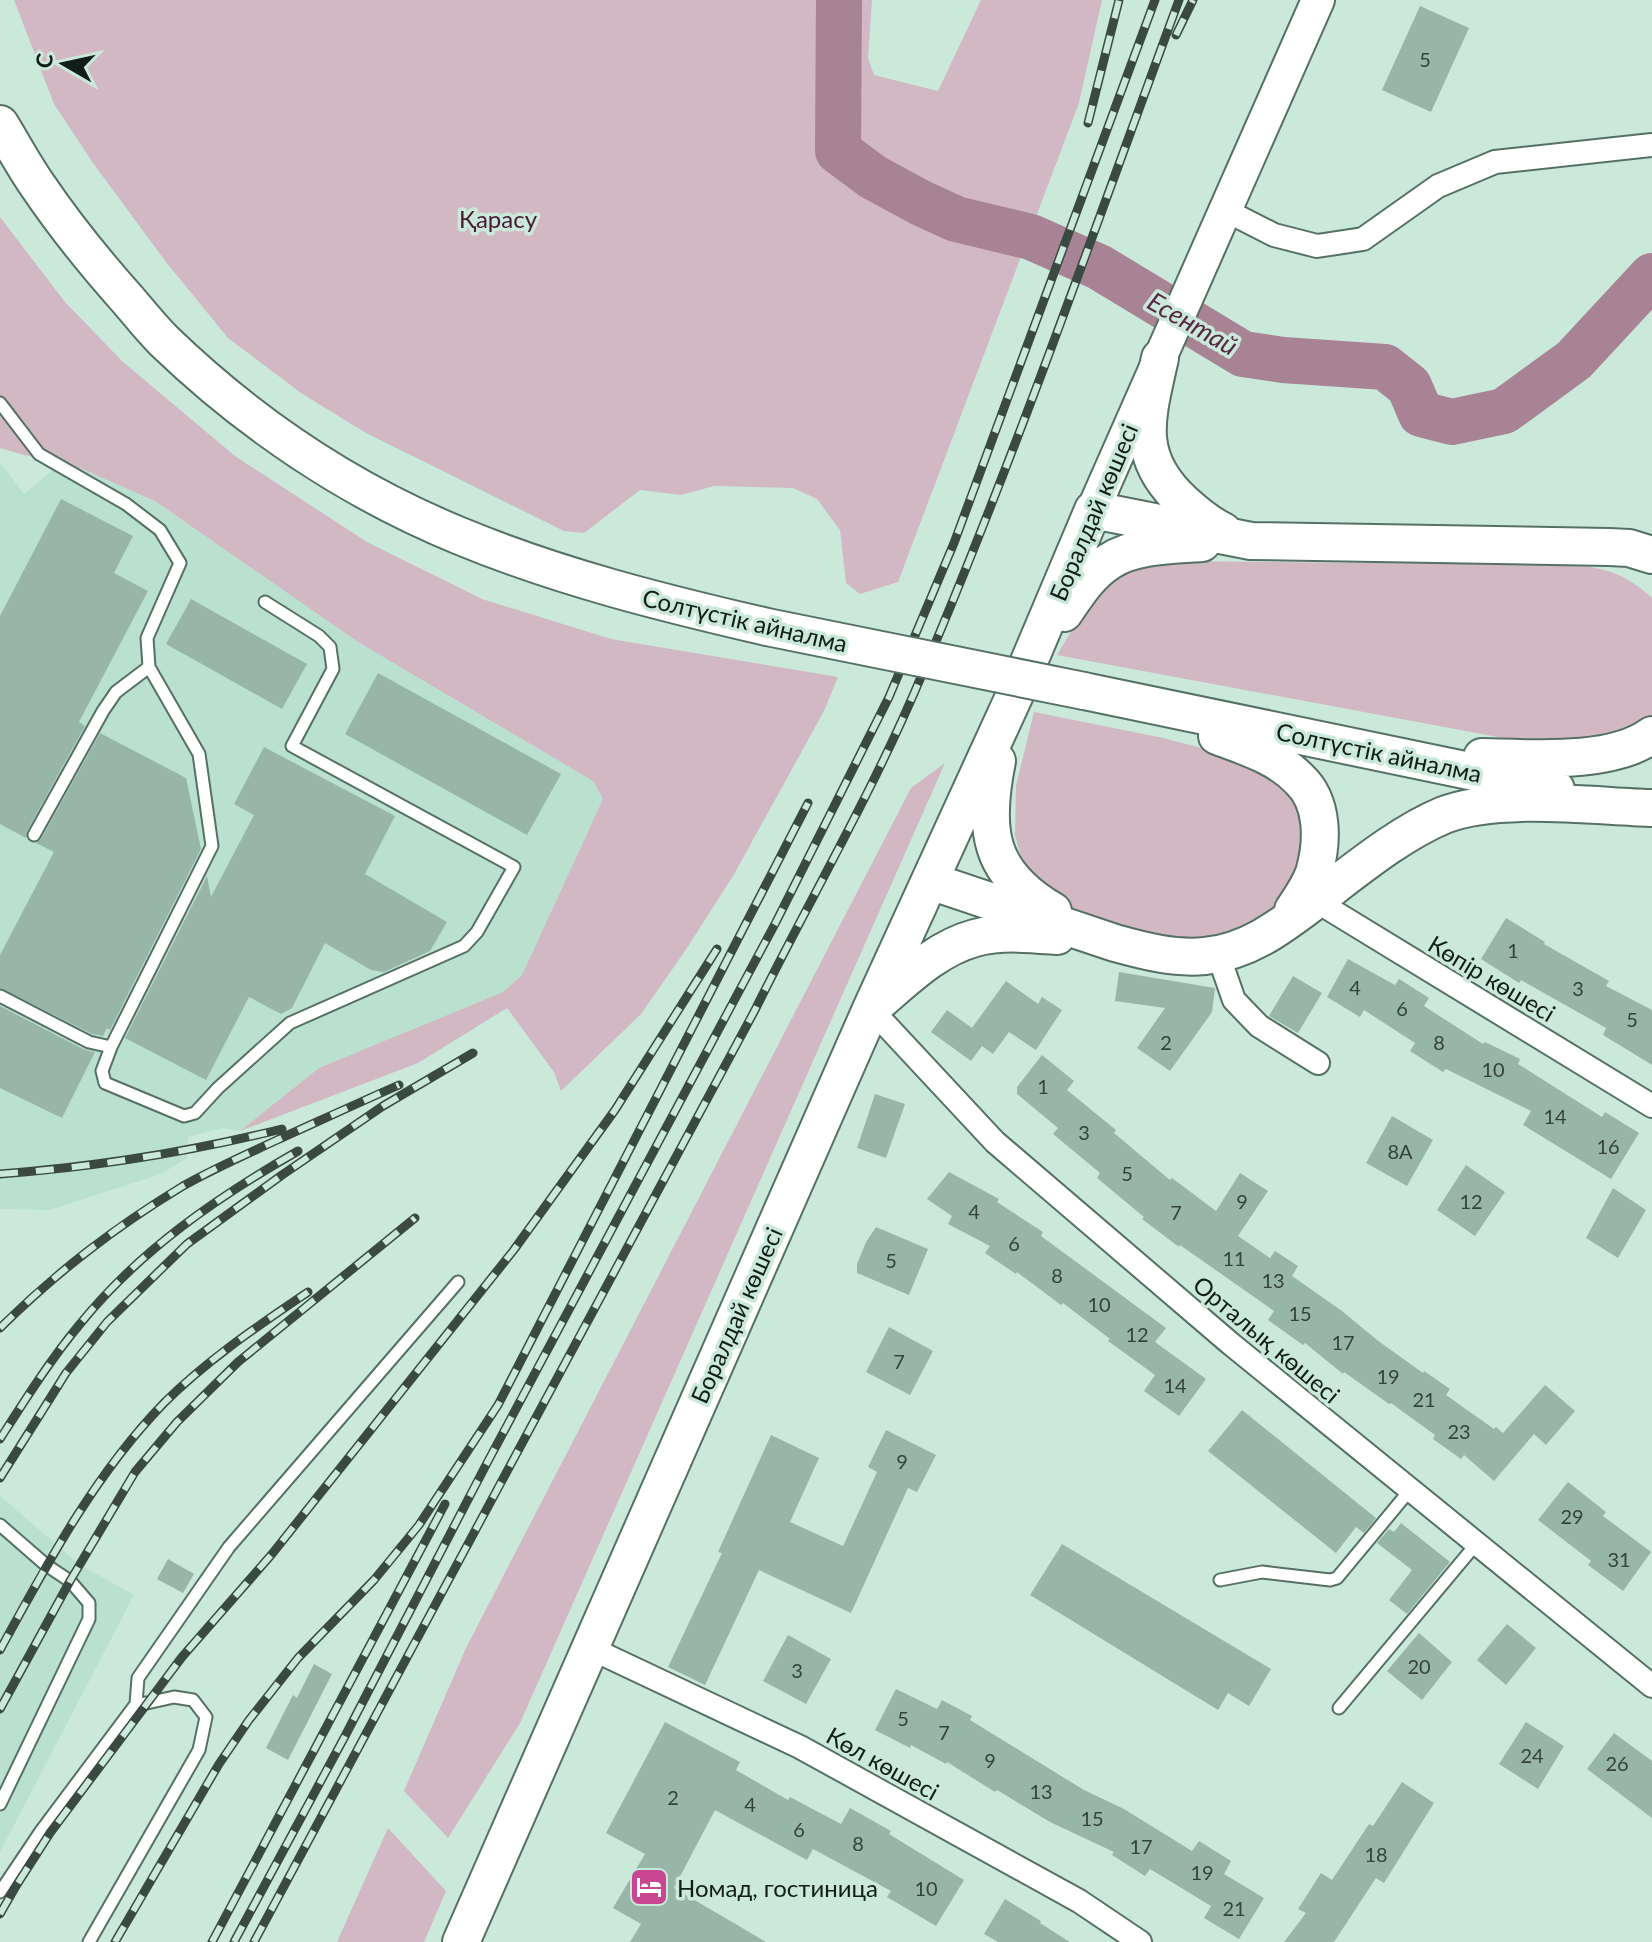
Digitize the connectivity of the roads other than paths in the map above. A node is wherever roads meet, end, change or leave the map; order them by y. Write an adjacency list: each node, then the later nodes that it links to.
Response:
1 (1318, 0): 4 (main road)
2 (0, 124): 15 (main road, Солтүстік айналма, bridge)
3 (1652, 145): 4 (street)
4 (1225, 210): 5 (main road, Боралдай көшесі)
5 (1160, 358): 7 (main road, Боралдай көшесі); 8 (main road)
6 (0, 403): 13 (lane)
7 (1093, 510): 8 (main road); 14 (main road, Боралдай көшесі)
8 (1251, 541): 9 (main road); 14 (main road)
9 (1572, 547): 10 (main road); 11 (main road)
10 (1652, 555)
11 (1652, 580)
12 (265, 602): 26 (lane)
13 (149, 667): 19 (lane); 26 (lane)
14 (1022, 679): 20 (main road, Боралдай көшесі); 22 (main road)
15 (1100, 694): 17 (main road, Солтүстік айналма); 21 (main road)
16 (1652, 735): 17 (main road)
17 (1394, 756): 18 (main road, Солтүстік айналма)
18 (1651, 809): 21 (main road)
19 (34, 835)
20 (930, 881): 22 (main road); 25 (main road, Боралдай көшесі)
21 (1310, 897): 23 (main road); 28 (street, Көпір көшесі)
22 (1115, 943): 23 (main road); 25 (main road)
23 (1218, 954): 27 (street)
24 (0, 996): 26 (lane)
25 (871, 1009): 30 (street, Орталық көшесі); 34 (main road, Боралдай көшесі)
26 (111, 1047)
27 (1318, 1063)
28 (1652, 1106)
29 (458, 1282): 36 (lane)
30 (1410, 1490): 32 (street, Орталық көшесі); 33 (lane)
31 (0, 1525): 38 (lane)
32 (1477, 1543): 35 (street, Орталық көшесі); 37 (lane)
33 (1220, 1580)
34 (590, 1648): 41 (main road, Боралдай көшесі); 42 (street, Көл көшесі)
35 (1652, 1686)
36 (136, 1704): 39 (lane); 40 (lane)
37 (1339, 1708)
38 (0, 1804)
39 (0, 1892)
40 (89, 1942)
41 (461, 1942)
42 (1140, 1942)

